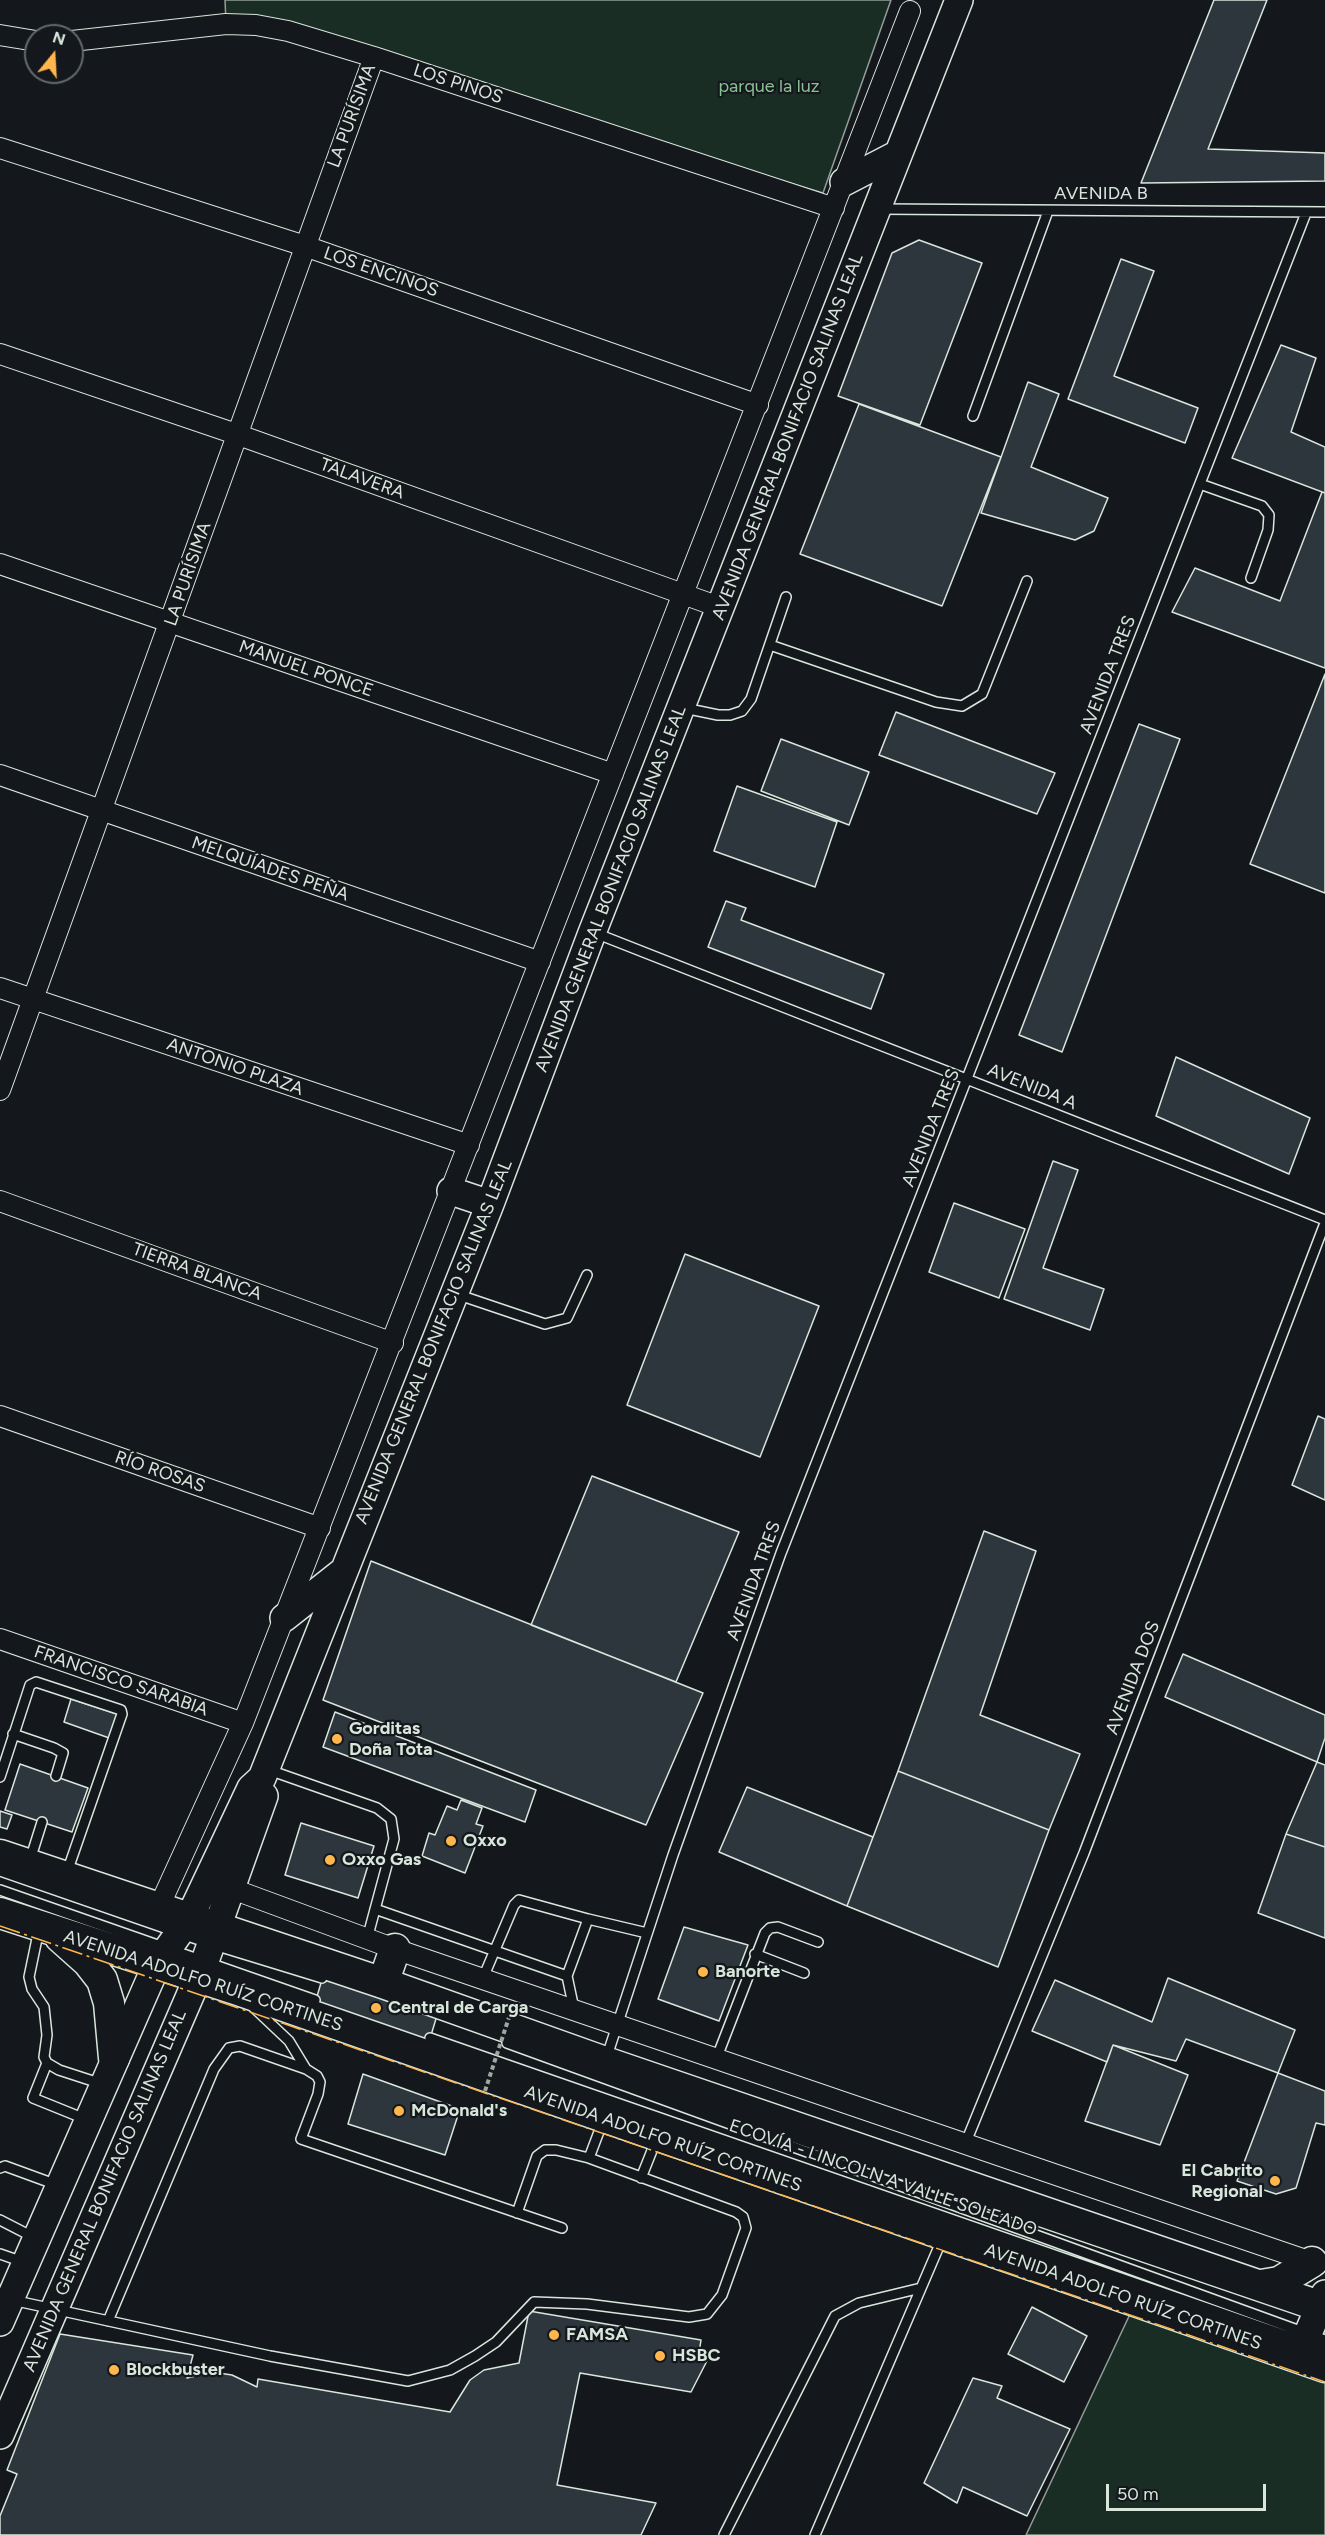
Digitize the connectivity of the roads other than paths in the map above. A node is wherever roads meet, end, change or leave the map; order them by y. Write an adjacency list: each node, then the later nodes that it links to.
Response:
1 (959, 0): 8 (street, AVENIDA GENERAL BONIFACIO SALINAS LEAL)
2 (910, 11): 9 (street)
3 (0, 35): 4 (street)
4 (24, 39)
5 (84, 40): 6 (street, LOS PINOS)
6 (374, 57): 10 (street, LOS PINOS); 15 (street, LA PURÍSIMA)
7 (0, 148): 15 (street, LOS ENCINOS)
8 (898, 154): 9 (street); 11 (street, AVENIDA GENERAL BONIFACIO SALINAS LEAL)
9 (844, 183): 10 (street)
10 (834, 208): 17 (street)
11 (877, 209): 12 (lane, AVENIDA B); 26 (street, AVENIDA GENERAL BONIFACIO SALINAS LEAL)
12 (1048, 211): 14 (lane, AVENIDA B); 18 (lane)
13 (1325, 212): 14 (lane, AVENIDA B)
14 (1306, 213): 20 (lane, AVENIDA TRES)
15 (305, 246): 17 (street, LOS ENCINOS); 19 (street, LA PURÍSIMA)
16 (0, 354): 19 (street, TALAVERA)
17 (758, 405): 24 (street)
18 (973, 416)
19 (237, 434): 24 (street, TALAVERA); 27 (street, LA PURÍSIMA)
20 (1200, 484): 22 (lane); 37 (lane, AVENIDA TRES)
21 (0, 564): 27 (street, MANUEL PONCE)
22 (1251, 578)
23 (1026, 580): 28 (lane)
24 (684, 594): 26 (street, TALAVERA); 30 (street)
25 (786, 597): 28 (lane)
26 (722, 608): 29 (street, AVENIDA GENERAL BONIFACIO SALINAS LEAL)
27 (171, 622): 30 (street, MANUEL PONCE); 32 (street, LA PURÍSIMA)
28 (770, 645): 29 (lane)
29 (682, 708): 33 (street, AVENIDA GENERAL BONIFACIO SALINAS LEAL)
30 (613, 774): 34 (street)
31 (0, 775): 32 (street, MELQUÍADES PEÑA)
32 (101, 810): 34 (street, MELQUÍADES PEÑA); 36 (street, LA PURÍSIMA)
33 (592, 933): 37 (lane, AVENIDA A); 42 (street, AVENIDA GENERAL BONIFACIO SALINAS LEAL)
34 (540, 962): 39 (street)
35 (0, 988): 36 (street, ANTONIO PLAZA)
36 (34, 999): 38 (street, LA PURÍSIMA); 39 (street, ANTONIO PLAZA)
37 (968, 1078): 43 (lane, AVENIDA A); 69 (lane, AVENIDA TRES)
38 (0, 1090)
39 (469, 1145): 40 (street)
40 (452, 1191): 42 (street); 46 (street)
41 (0, 1201): 46 (street, TIERRA BLANCA)
42 (490, 1204): 45 (street, AVENIDA GENERAL BONIFACIO SALINAS LEAL)
43 (1325, 1222): 96 (lane, AVENIDA DOS)
44 (587, 1275): 45 (lane)
45 (454, 1293): 49 (street, AVENIDA GENERAL BONIFACIO SALINAS LEAL)
46 (393, 1343): 48 (street)
47 (0, 1416): 48 (street, RÍO ROSAS)
48 (320, 1528): 50 (street)
49 (342, 1573): 50 (street); 54 (street, AVENIDA GENERAL BONIFACIO SALINAS LEAL)
50 (284, 1618): 52 (street)
51 (0, 1639): 52 (street, FRANCISCO SARABIA)
52 (243, 1723): 64 (street)
53 (13, 1734): 55 (lane); 56 (lane); 61 (lane)
54 (264, 1773): 62 (street, AVENIDA GENERAL BONIFACIO SALINAS LEAL); 65 (lane)
55 (56, 1776)
56 (0, 1778)
57 (42, 1822): 59 (lane)
58 (0, 1855): 59 (main road, AVENIDA ADOLFO RUÍZ CORTINES)
59 (29, 1865): 61 (main road, AVENIDA ADOLFO RUÍZ CORTINES)
60 (0, 1871): 71 (lane)
61 (66, 1877): 64 (main road, AVENIDA ADOLFO RUÍZ CORTINES)
62 (221, 1884): 70 (street); 71 (street, AVENIDA GENERAL BONIFACIO SALINAS LEAL); 75 (street, AVENIDA GENERAL BONIFACIO SALINAS LEAL)
63 (0, 1890): 71 (lane)
64 (158, 1909): 71 (main road, AVENIDA ADOLFO RUÍZ CORTINES)
65 (375, 1910): 70 (lane); 74 (lane)
66 (0, 1913): 68 (main road, AVENIDA ADOLFO RUÍZ CORTINES)
67 (588, 1919): 69 (lane); 74 (lane); 78 (lane)
68 (46, 1929): 71 (main road, AVENIDA ADOLFO RUÍZ CORTINES); 90 (lane); 92 (main road)
69 (647, 1933): 85 (lane, AVENIDA TRES)
70 (367, 1939): 73 (street)
71 (174, 1941): 75 (main road, AVENIDA ADOLFO RUÍZ CORTINES); 75 (main road, AVENIDA ADOLFO RUÍZ CORTINES); 92 (street, AVENIDA GENERAL BONIFACIO SALINAS LEAL)
72 (818, 1942): 76 (lane)
73 (395, 1949): 80 (street); 81 (main road)
74 (494, 1950): 78 (lane); 80 (lane)
75 (207, 1953): 79 (lane); 81 (main road, AVENIDA ADOLFO RUÍZ CORTINES); 82 (main road, AVENIDA ADOLFO RUÍZ CORTINES); 83 (lane); 112 (street, AVENIDA GENERAL BONIFACIO SALINAS LEAL)
76 (755, 1954): 77 (lane); 88 (lane)
77 (804, 1973)
78 (567, 1976): 84 (lane)
79 (322, 1978)
80 (483, 1978): 84 (street)
81 (383, 1983): 89 (main road, AVENIDA ADOLFO RUÍZ CORTINES)
82 (237, 1990): 91 (lane); 93 (main road, AVENIDA ADOLFO RUÍZ CORTINES)
83 (315, 2000)
84 (574, 2009): 85 (street)
85 (618, 2024): 88 (street); 89 (lane, AVENIDA TRES)
86 (430, 2038): 115 (lane, ECOVÍA - LINCOLN A VALLE SOLEADO)
87 (493, 2038): 115 (lane)
88 (717, 2057): 96 (street)
89 (605, 2062): 109 (main road, AVENIDA ADOLFO RUÍZ CORTINES)
90 (47, 2063): 92 (lane); 94 (lane)
91 (306, 2069): 101 (lane); 114 (lane)
92 (108, 2071): 94 (street, AVENIDA GENERAL BONIFACIO SALINAS LEAL)
93 (604, 2119): 95 (main road, AVENIDA ADOLFO RUÍZ CORTINES); 97 (lane)
94 (87, 2120): 100 (street, AVENIDA GENERAL BONIFACIO SALINAS LEAL)
95 (657, 2137): 99 (lane); 104 (main road, AVENIDA ADOLFO RUÍZ CORTINES)
96 (966, 2142): 108 (street)
97 (589, 2158): 99 (lane); 101 (lane)
98 (0, 2168): 100 (lane)
99 (641, 2178): 114 (lane)
100 (59, 2186): 105 (street, AVENIDA GENERAL BONIFACIO SALINAS LEAL)
101 (516, 2213): 103 (lane)
102 (0, 2220): 105 (lane)
103 (562, 2228)
104 (944, 2235): 110 (lane); 115 (main road, AVENIDA ADOLFO RUÍZ CORTINES)
105 (36, 2238): 107 (street, AVENIDA GENERAL BONIFACIO SALINAS LEAL)
106 (0, 2254): 107 (lane)
107 (26, 2262): 113 (street, AVENIDA GENERAL BONIFACIO SALINAS LEAL)
108 (1319, 2264): 109 (main road)
109 (1261, 2285): 111 (main road, AVENIDA ADOLFO RUÍZ CORTINES)
110 (921, 2288): 117 (lane); 118 (lane)
111 (1323, 2303): 115 (street)
112 (53, 2308): 113 (lane); 114 (lane); 116 (street, AVENIDA GENERAL BONIFACIO SALINAS LEAL)
113 (5, 2311)
114 (108, 2321)
115 (1315, 2349)
116 (0, 2434)
117 (724, 2535)
118 (815, 2535)

